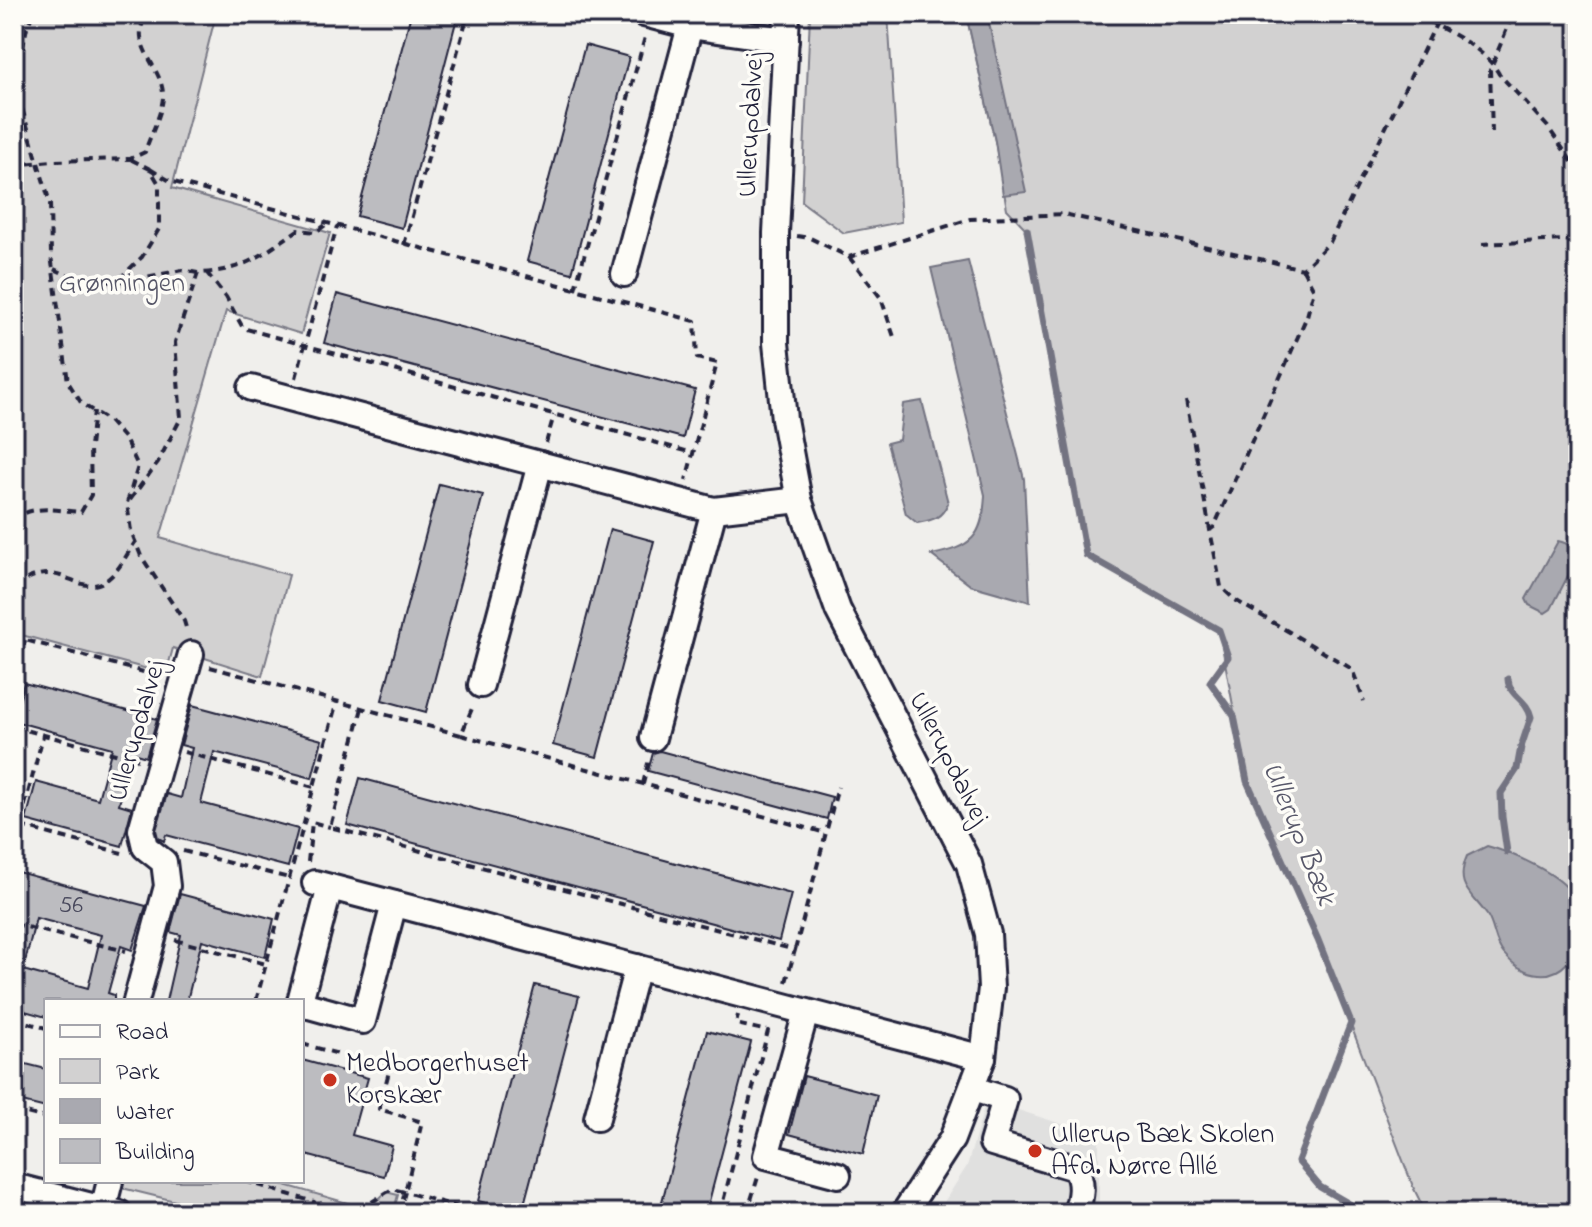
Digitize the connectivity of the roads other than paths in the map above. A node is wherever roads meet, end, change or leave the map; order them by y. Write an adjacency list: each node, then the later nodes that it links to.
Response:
1 (787, 14): 4 (street, Ullerupdalvej)
2 (647, 15): 3 (street, Ullerupdalvej)
3 (690, 26): 4 (street, Ullerupdalvej); 5 (street)
4 (786, 40): 8 (street, Ullerupdalvej)
5 (624, 274)
6 (251, 388): 7 (street)
7 (540, 464): 9 (street); 11 (street)
8 (799, 500): 9 (street); 19 (street, Ullerupdalvej)
9 (714, 510): 12 (street)
10 (188, 666): 15 (street, Ullerupdalvej)
11 (481, 685)
12 (653, 738)
13 (394, 904): 14 (street); 16 (street); 17 (street)
14 (637, 967): 18 (street); 21 (street)
15 (137, 999)
16 (302, 999)
17 (304, 1004)
18 (806, 1012): 19 (street); 22 (street)
19 (983, 1058): 20 (street, Ullerupdalvej)
20 (973, 1089): 26 (street, Ullerupdalvej); 27 (street)
21 (597, 1118)
22 (838, 1175)
23 (110, 1183): 25 (street)
24 (23, 1196): 25 (street)
25 (111, 1211)
26 (904, 1213)
27 (1076, 1213)

